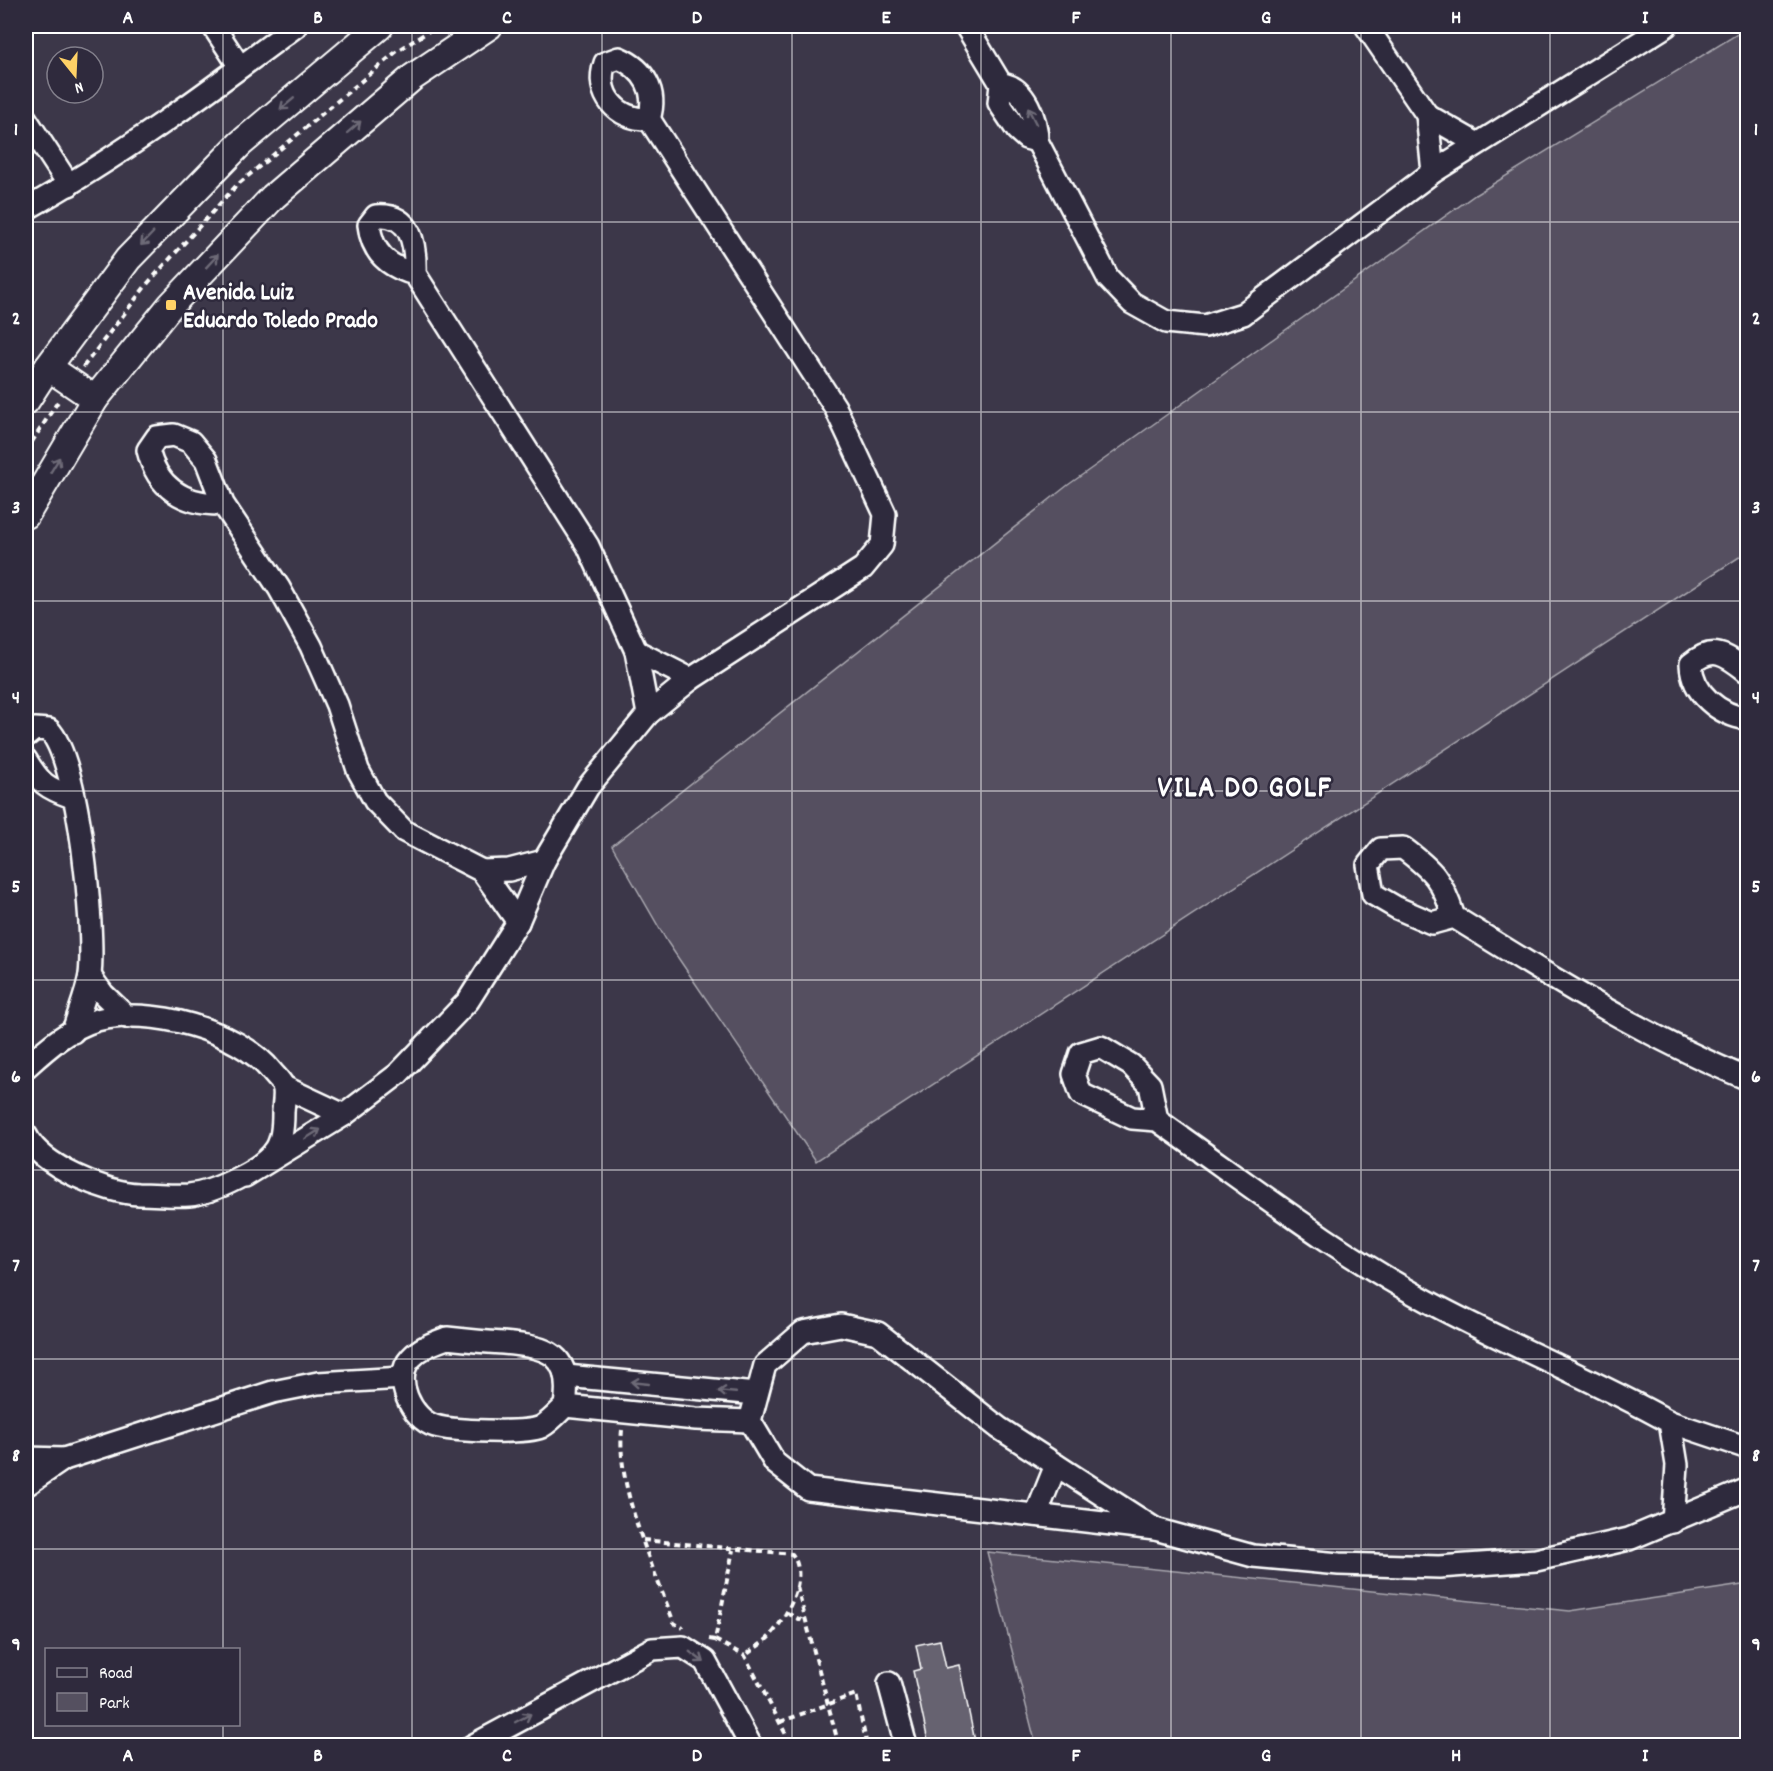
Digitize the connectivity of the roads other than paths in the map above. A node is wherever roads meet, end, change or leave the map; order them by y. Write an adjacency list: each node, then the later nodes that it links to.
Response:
1 (213, 26): 8 (street)
2 (296, 26): 8 (street)
3 (380, 26): 17 (main road, one-way to 17)
4 (489, 26): 18 (main road, one-way to 4)
5 (966, 26): 13 (street)
6 (1366, 26): 9 (street)
7 (1666, 26): 12 (street)
8 (240, 68): 14 (street)
9 (1427, 115): 12 (street); 13 (street)
10 (26, 119): 14 (street)
11 (649, 119): 23 (street)
12 (1476, 143): 13 (street)
13 (1433, 172)
14 (69, 185): 15 (street)
15 (26, 209)
16 (415, 274): 21 (street)
17 (34, 384): 18 (main road)
18 (95, 399): 20 (main road, one-way to 18)
19 (223, 504): 30 (street)
20 (26, 515)
21 (636, 651): 23 (street); 24 (street)
22 (1748, 672): 25 (street)
23 (691, 679): 24 (street)
24 (648, 714): 29 (street)
25 (1748, 719)
26 (26, 736): 28 (street)
27 (26, 760): 28 (street)
28 (72, 797): 33 (street)
29 (544, 861): 30 (street); 32 (street)
30 (482, 871): 32 (street)
31 (1454, 917): 37 (street)
32 (518, 922): 39 (street)
33 (90, 976): 34 (street); 35 (street)
34 (127, 1017): 35 (street); 38 (street)
35 (73, 1032): 36 (street)
36 (26, 1067)
37 (1748, 1079)
38 (284, 1087): 39 (street); 42 (street)
39 (344, 1115): 42 (street, one-way to 39)
40 (1157, 1120): 48 (street)
41 (26, 1135): 42 (street)
42 (245, 1176)
43 (566, 1376): 44 (street); 45 (street, one-way to 43); 46 (street)
44 (403, 1378): 46 (street); 51 (street)
45 (756, 1394): 47 (street); 52 (street)
46 (565, 1406): 47 (street)
47 (750, 1421): 55 (street)
48 (1670, 1422): 49 (street); 56 (street)
49 (1748, 1448)
50 (26, 1458): 51 (street)
51 (64, 1459): 53 (street)
52 (1056, 1465): 55 (street); 57 (street)
53 (26, 1485)
54 (1748, 1489): 56 (street)
55 (1036, 1515): 57 (street)
56 (1673, 1522): 57 (street)
57 (1155, 1529)
58 (889, 1683): 61 (street)
59 (472, 1746): 60 (street, one-way to 60)
60 (751, 1746)
61 (906, 1746)

